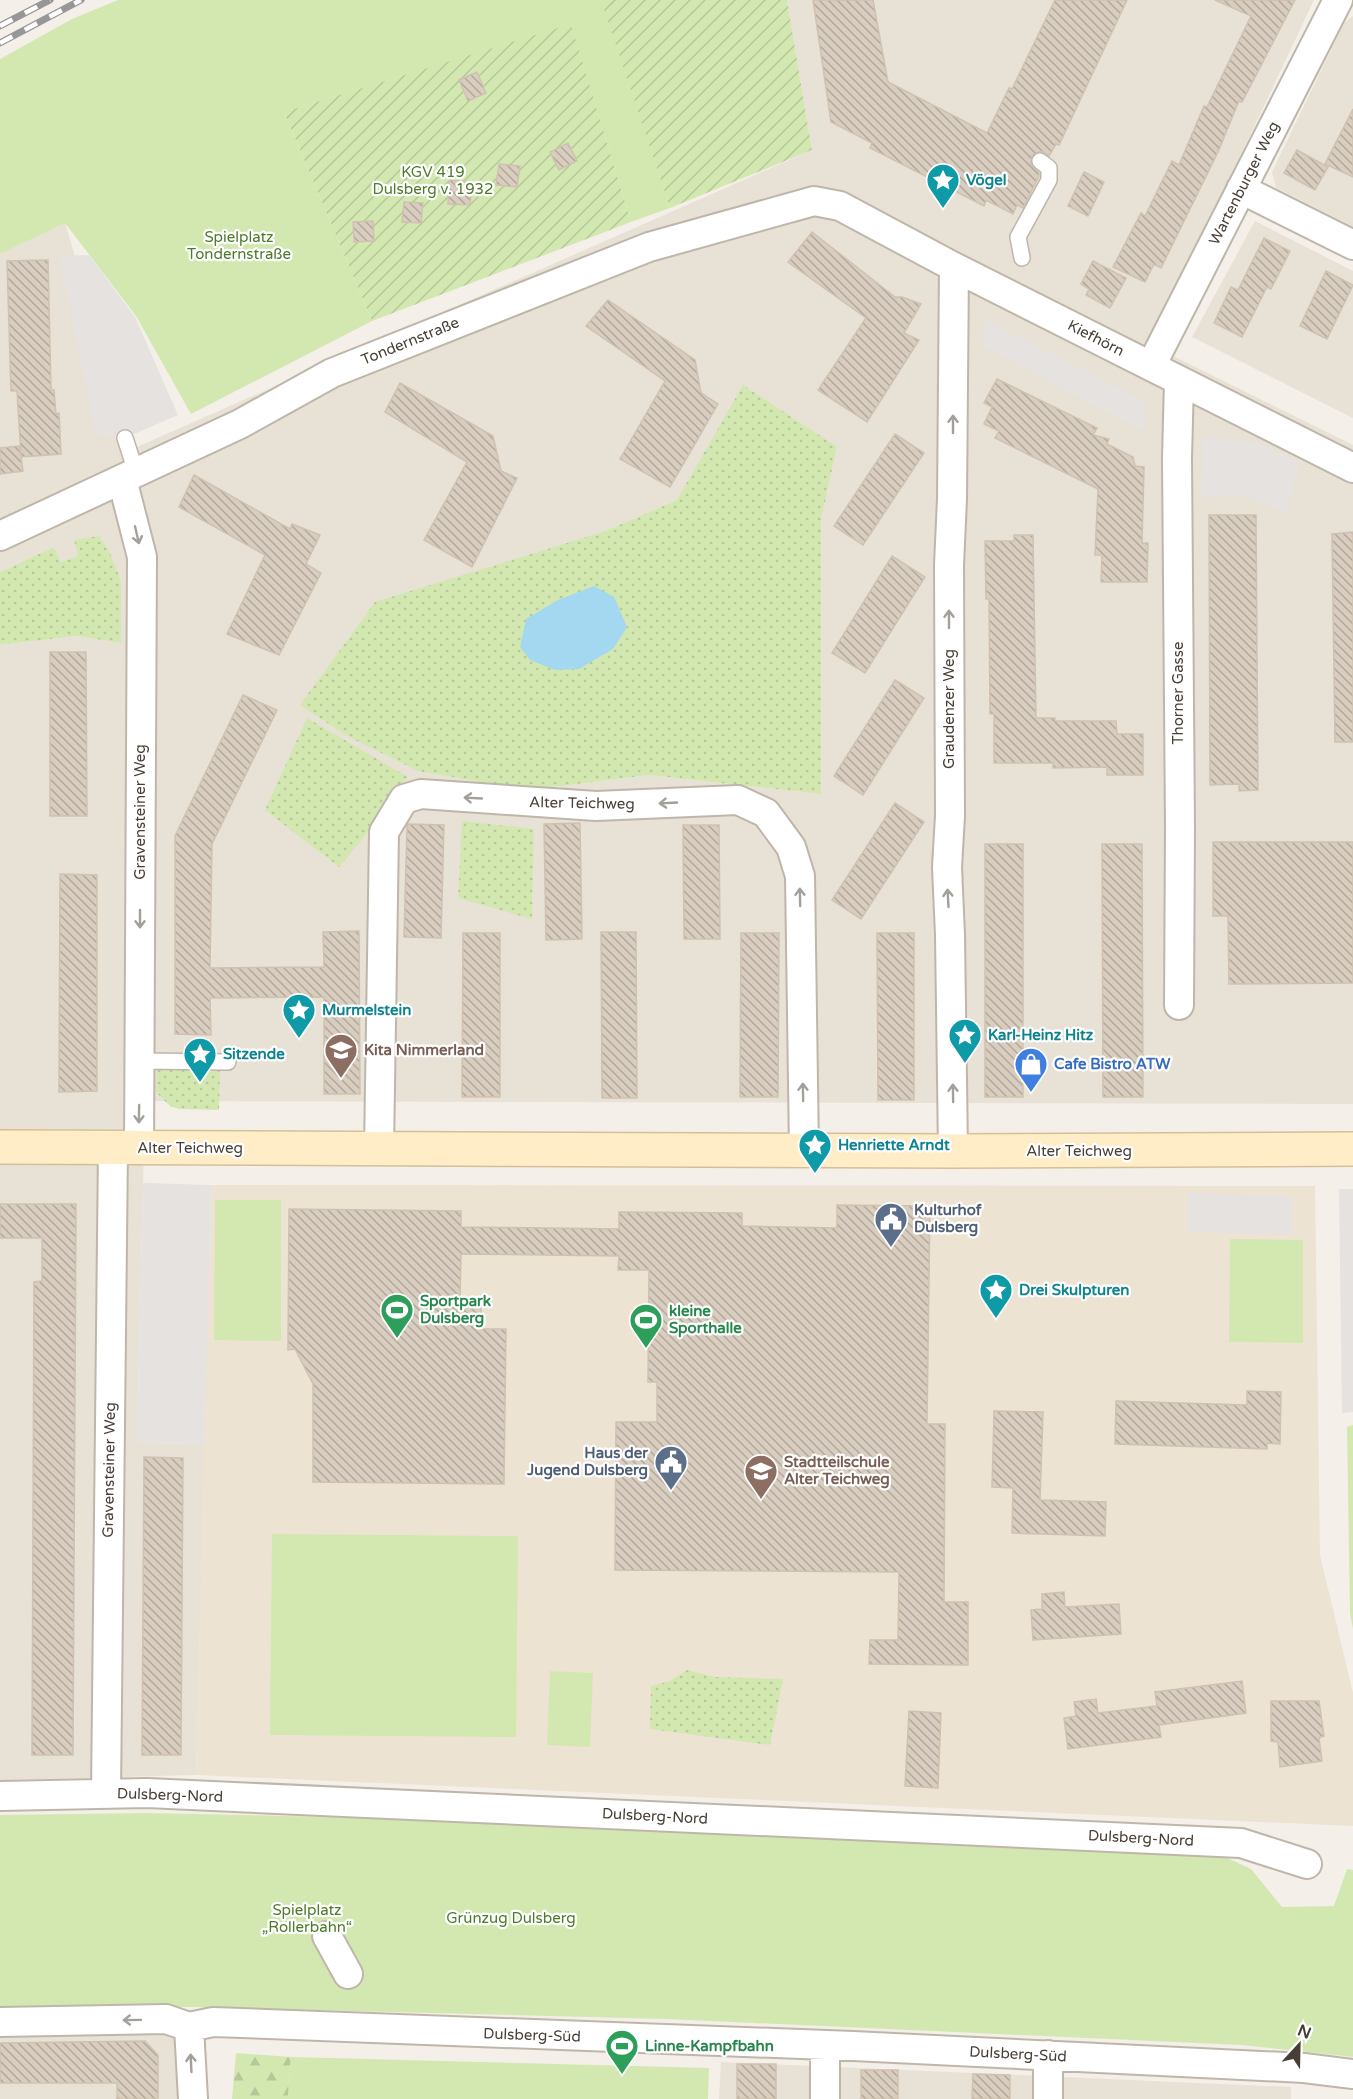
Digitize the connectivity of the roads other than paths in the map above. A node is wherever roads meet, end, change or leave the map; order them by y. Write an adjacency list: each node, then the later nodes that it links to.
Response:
1 (1338, 0): 3 (street, Wartenburger Weg)
2 (1040, 161): 6 (lane)
3 (1241, 189): 5 (street); 8 (street, Wartenburger Weg)
4 (840, 206): 7 (street, Kiefhörn); 12 (street, Tondernstraße)
5 (1353, 245)
6 (1022, 258)
7 (954, 267): 8 (street, Kiefhörn); 22 (street, Graudenzer Weg, one-way to 7)
8 (1151, 366): 9 (street, Kiefhörn)
9 (1179, 381): 11 (street, Kiefhörn); 14 (street, Thorner Gasse)
10 (125, 438): 12 (lane)
11 (1353, 468)
12 (129, 475): 13 (street, Tondernstraße); 15 (street, Gravensteiner Weg, one-way to 15)
13 (0, 536)
14 (1179, 1005)
15 (140, 1061): 16 (lane); 18 (street, Gravensteiner Weg, one-way to 18)
16 (228, 1062)
17 (0, 1147): 18 (street, Alter Teichweg)
18 (126, 1148): 19 (street, Alter Teichweg); 23 (street, Gravensteiner Weg)
19 (379, 1149): 21 (street, Alter Teichweg); 21 (street, Alter Teichweg, one-way to 19)
20 (1353, 1149): 22 (street, Alter Teichweg)
21 (804, 1151): 22 (street, Alter Teichweg)
22 (953, 1152)
23 (106, 1793): 24 (street, Dulsberg-Nord); 25 (street, Dulsberg-Nord)
24 (0, 1796)
25 (1307, 1864)
26 (327, 1936): 27 (street)
27 (348, 1974)
28 (0, 2022): 29 (street, Dulsberg-Süd, one-way to 28)
29 (201, 2024): 30 (street, Dulsberg-Süd); 33 (street, one-way to 29)
30 (825, 2045): 31 (street, Dulsberg-Süd); 34 (street)
31 (1048, 2055): 32 (street, Dulsberg-Süd); 35 (street)
32 (1353, 2074)
33 (193, 2099)
34 (825, 2099)
35 (1048, 2099)

